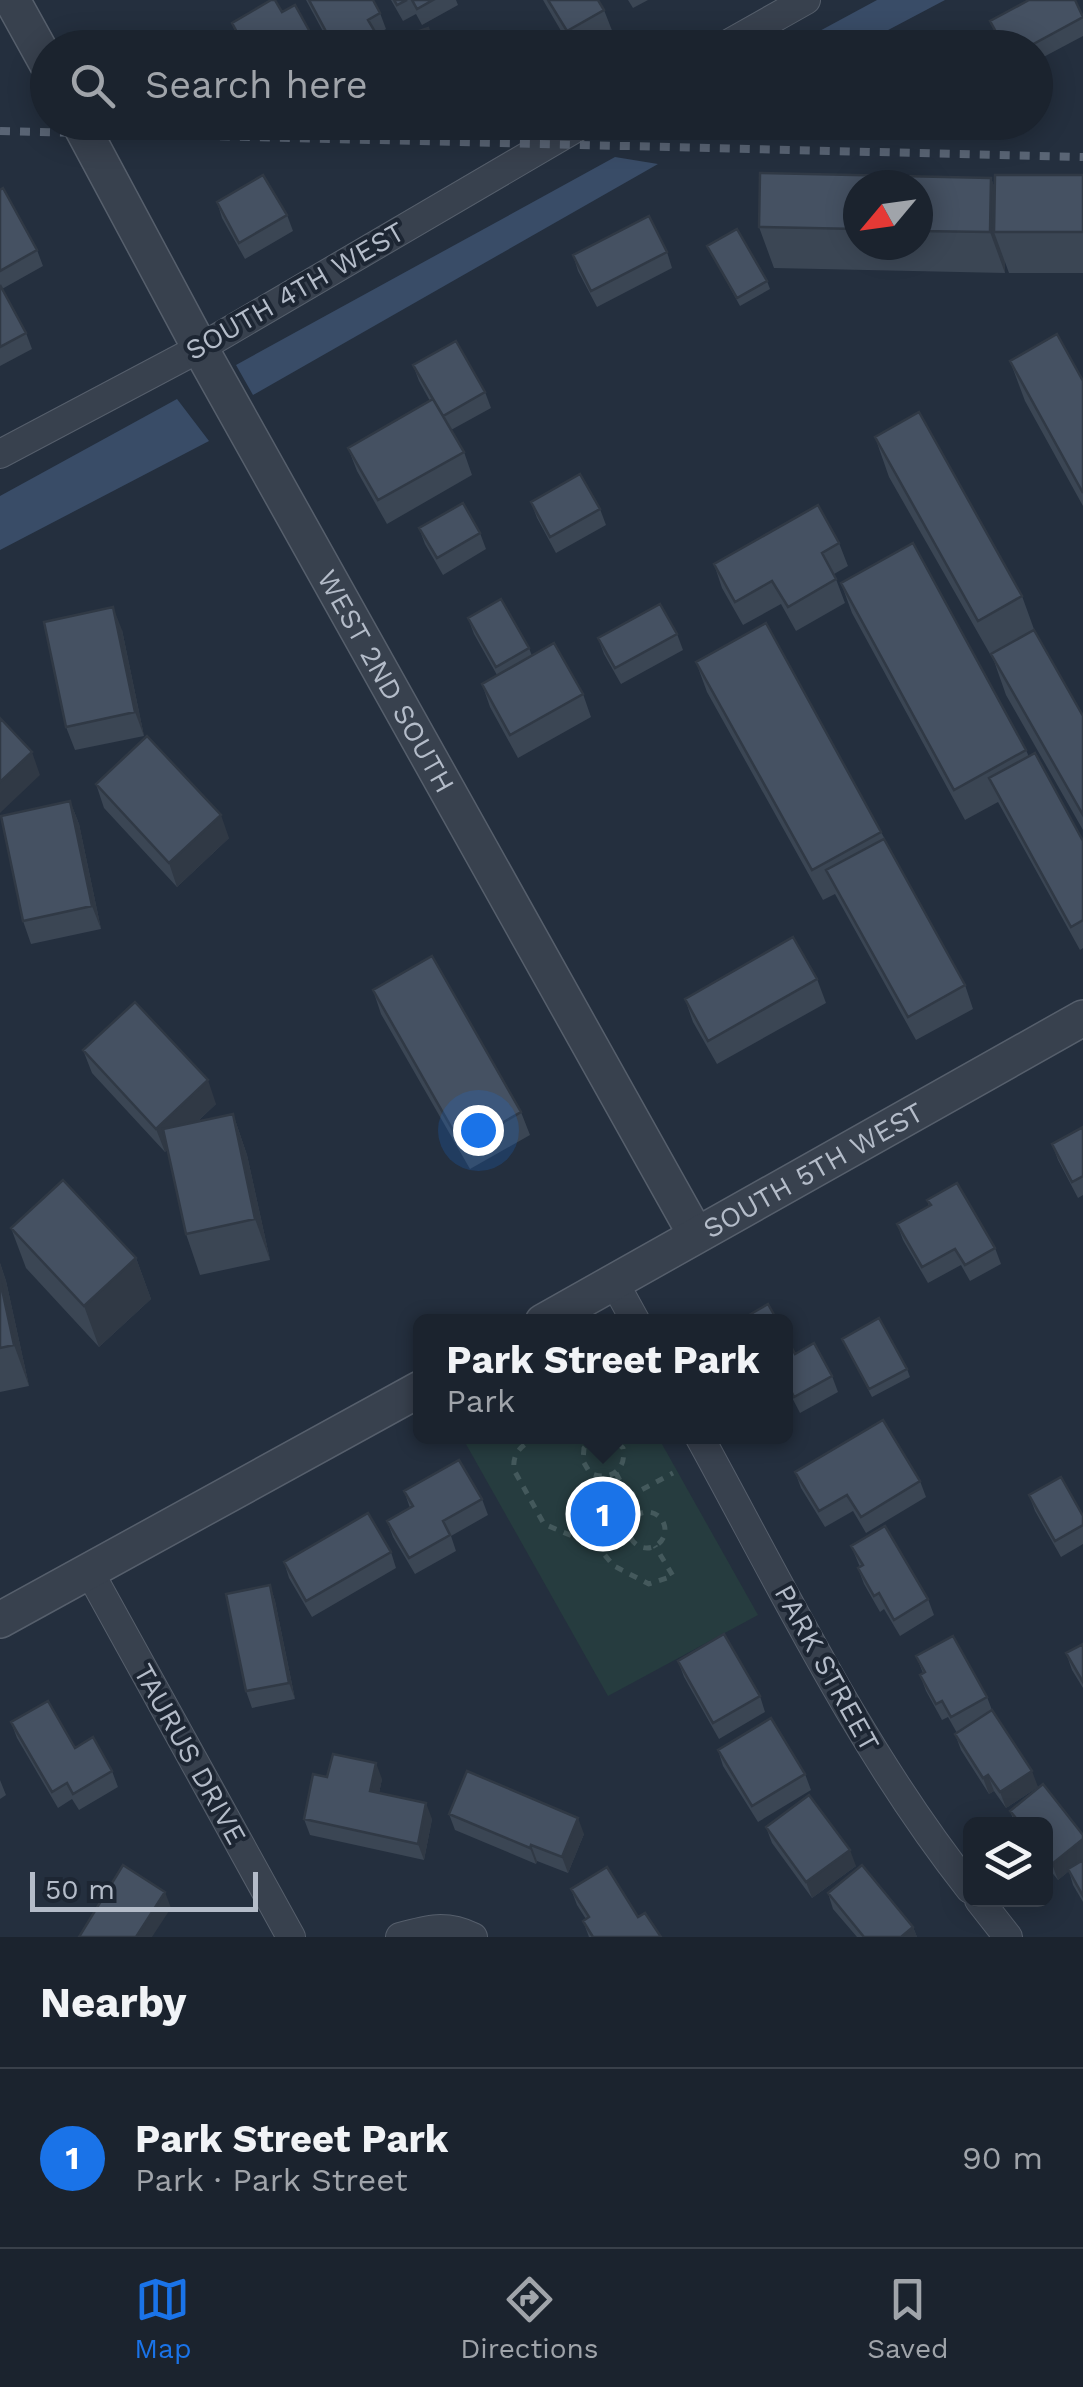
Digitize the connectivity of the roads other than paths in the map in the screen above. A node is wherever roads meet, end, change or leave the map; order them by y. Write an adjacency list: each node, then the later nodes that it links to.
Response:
1 (12, 0): 4 (street)
2 (806, 0): 3 (street)
3 (753, 30)
4 (30, 32)
5 (90, 140): 7 (street, WEST 2ND SOUTH)
6 (555, 140): 7 (street, SOUTH 4TH WEST)
7 (200, 348): 8 (street, SOUTH 4TH WEST); 10 (street, WEST 2ND SOUTH)
8 (0, 454)
9 (1083, 1018): 10 (street, SOUTH 5TH WEST)
10 (696, 1235): 11 (street, SOUTH 5TH WEST)
11 (614, 1282): 12 (street, SOUTH 5TH WEST); 13 (street)
12 (557, 1314)
13 (632, 1314)
14 (413, 1393): 16 (street)
15 (703, 1444): 18 (street, PARK STREET)
16 (90, 1571): 17 (street); 20 (street, TAURUS DRIVE)
17 (0, 1620)
18 (963, 1880)
19 (984, 1907): 23 (street)
20 (291, 1937)
21 (400, 1937): 22 (street)
22 (474, 1937)
23 (1008, 1937)

